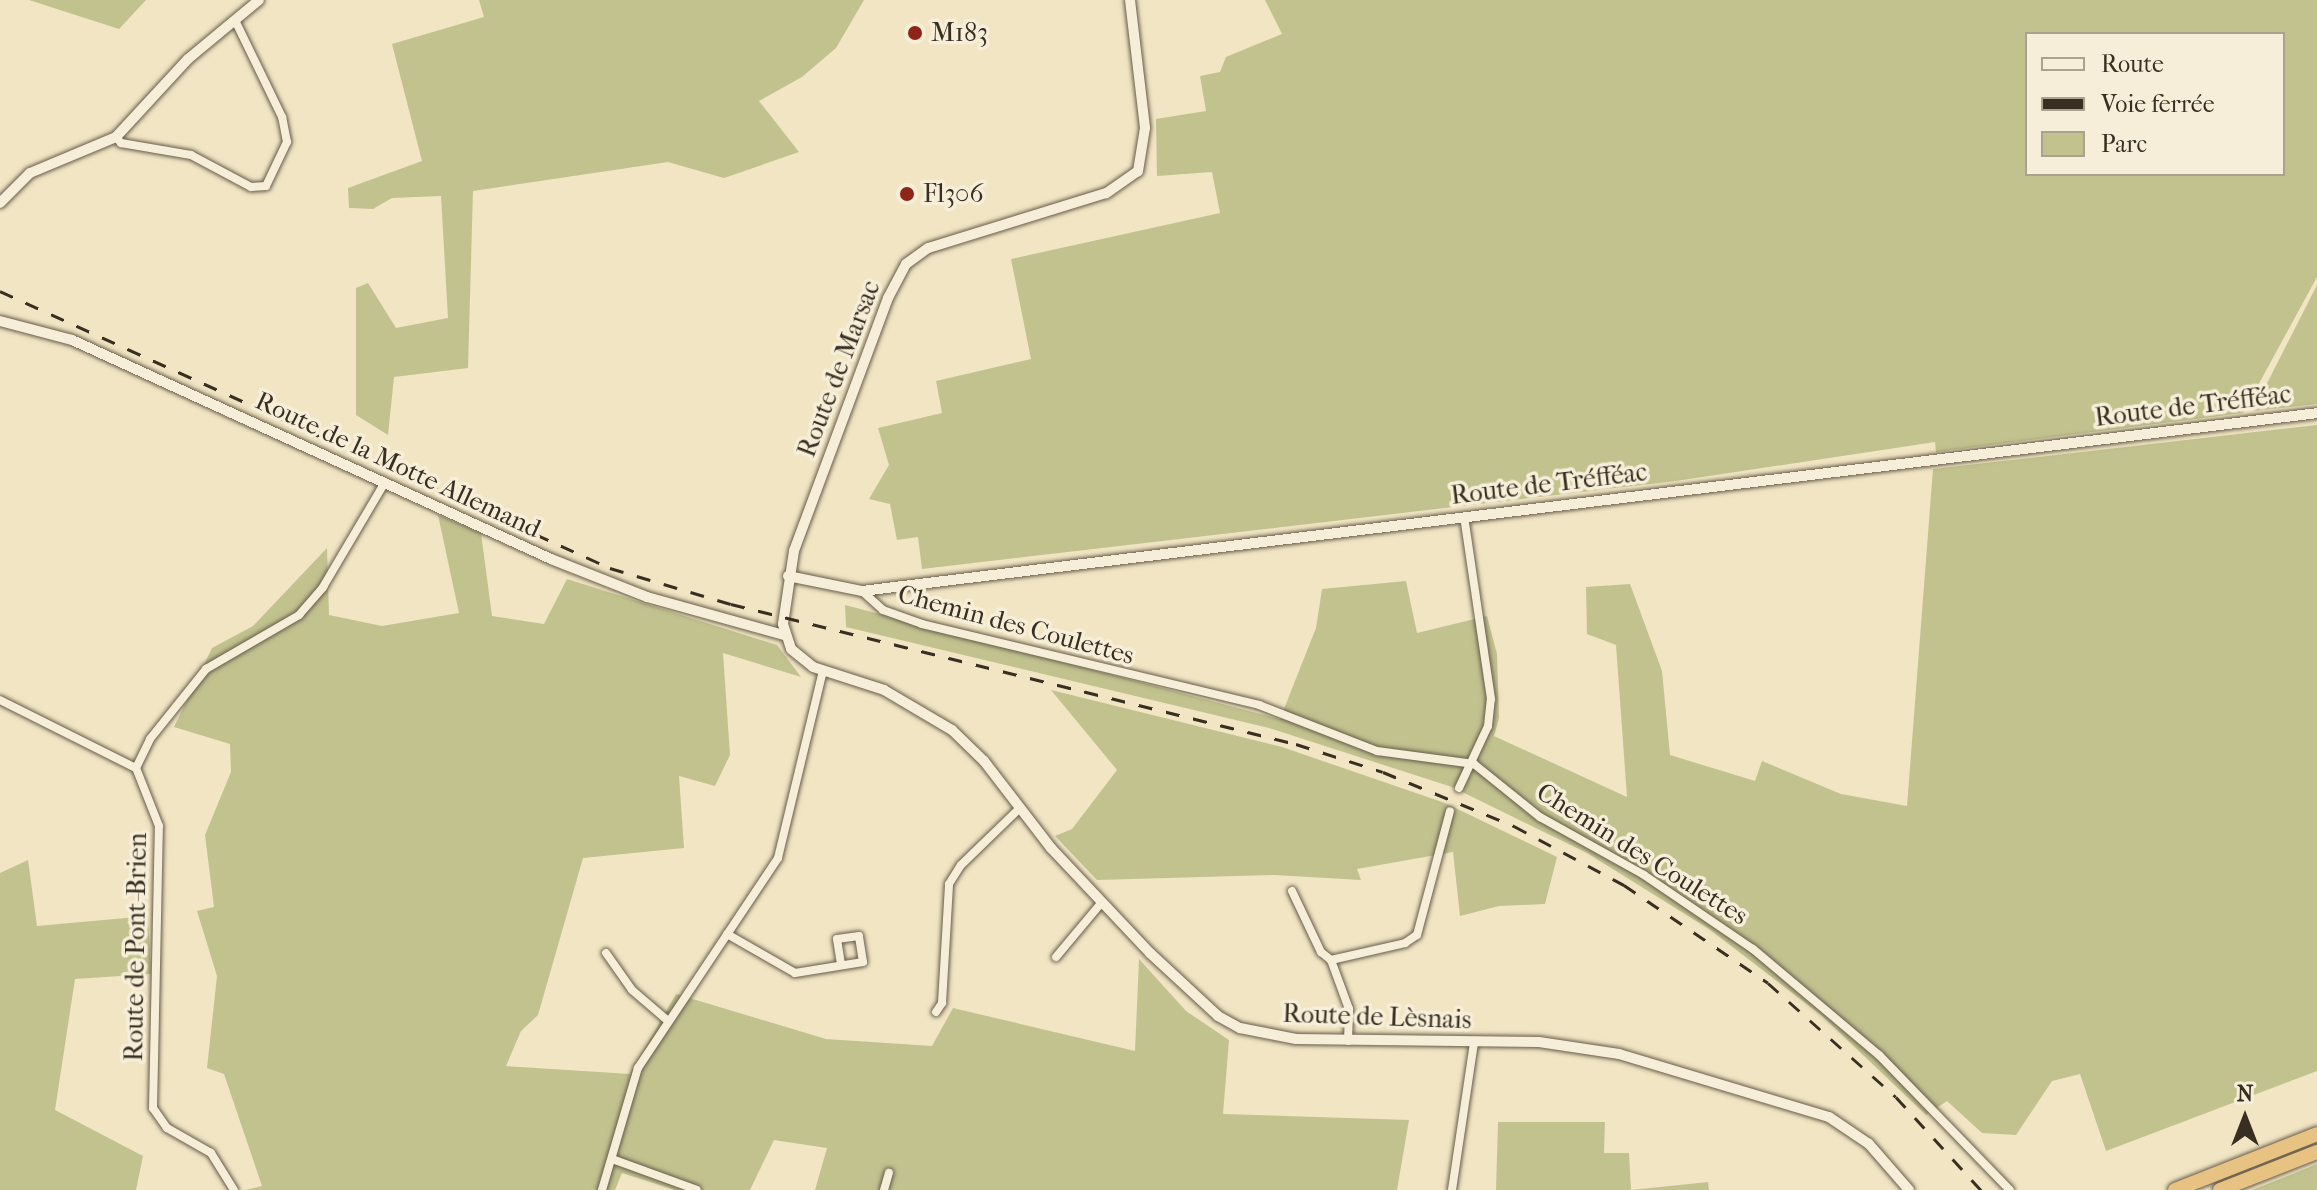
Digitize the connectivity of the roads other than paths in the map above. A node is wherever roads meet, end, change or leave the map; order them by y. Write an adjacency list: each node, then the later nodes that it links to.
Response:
1 (259, 0): 3 (street)
2 (1130, 0): 10 (street, Route de Marsac)
3 (235, 20): 4 (street); 4 (street)
4 (116, 137): 5 (street)
5 (0, 203)
6 (0, 321): 8 (street, Route de la Motte Allemand)
7 (2317, 413): 9 (street, Route de Tréfféac)
8 (384, 484): 12 (street, Route de la Motte Allemand); 16 (street)
9 (1464, 517): 11 (street, Route de Tréfféac); 15 (street)
10 (788, 576): 11 (street, Route de Tréfféac); 12 (street)
11 (862, 591): 15 (street, Chemin des Coulettes)
12 (784, 635): 13 (street, Route de Lèsnais)
13 (823, 671): 18 (street, Route de Lèsnais); 22 (street)
14 (0, 700): 16 (street)
15 (1471, 762): 17 (street); 41 (street, Chemin des Coulettes)
16 (136, 768): 35 (street, Route de Pont-Brien)
17 (1459, 788)
18 (1019, 809): 21 (street, Route de Lèsnais); 27 (street)
19 (1450, 811): 25 (street)
20 (1292, 891): 25 (street)
21 (1102, 902): 24 (street); 29 (street, Route de Lèsnais)
22 (727, 934): 26 (street); 28 (street)
23 (606, 953): 28 (street)
24 (1056, 957)
25 (1331, 960): 29 (street)
26 (841, 965)
27 (936, 1012)
28 (668, 1021): 33 (street)
29 (1348, 1041): 30 (street, Route de Lèsnais)
30 (1474, 1042): 39 (street); 40 (street, Route de Lèsnais)
31 (2317, 1134): 42 (highway)
32 (2317, 1152): 43 (highway)
33 (612, 1159): 36 (street); 37 (street)
34 (889, 1173): 38 (street)
35 (234, 1190)
36 (602, 1190)
37 (697, 1190)
38 (884, 1190)
39 (1452, 1190)
40 (1909, 1190)
41 (2010, 1190)
42 (2175, 1190)
43 (2220, 1190)

